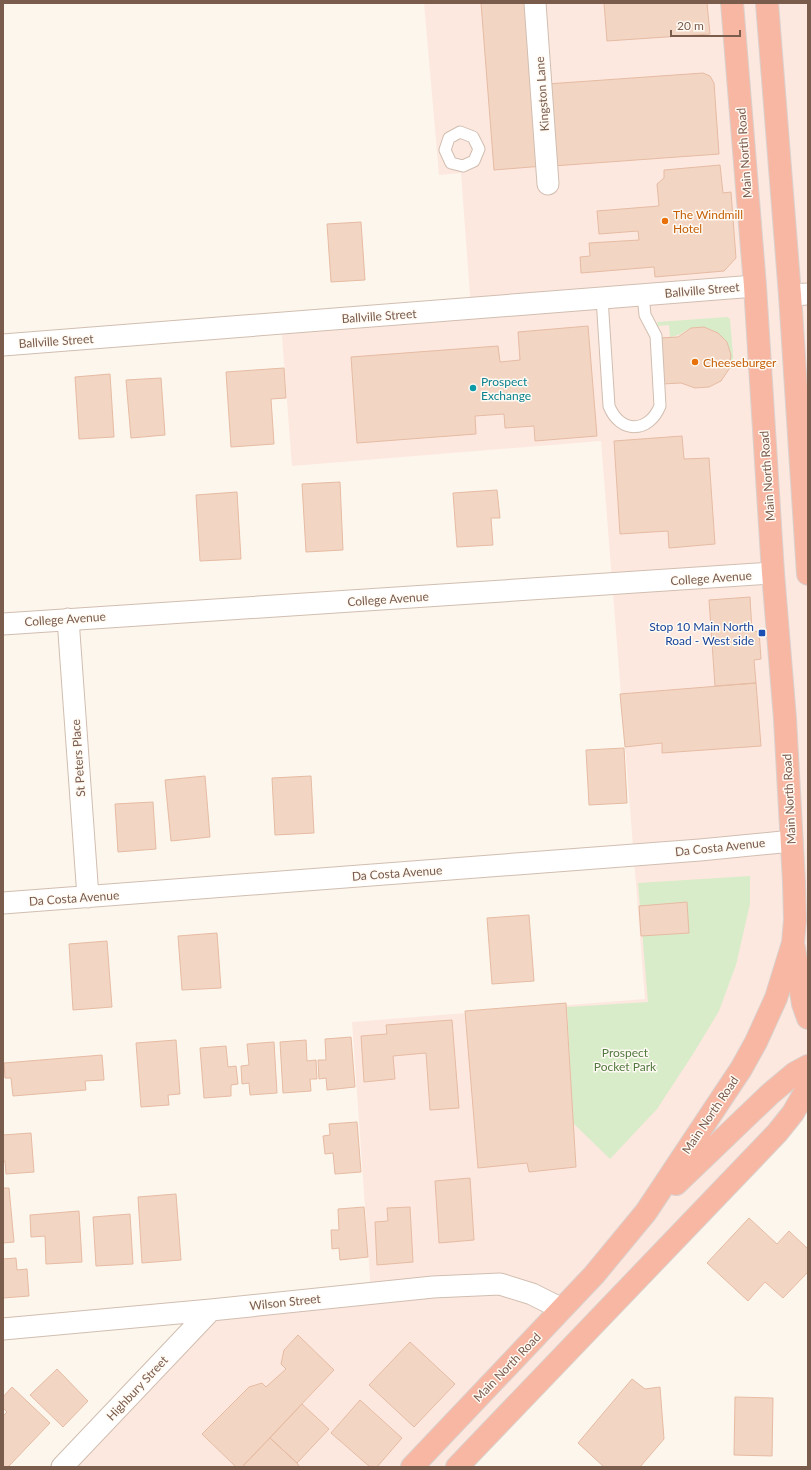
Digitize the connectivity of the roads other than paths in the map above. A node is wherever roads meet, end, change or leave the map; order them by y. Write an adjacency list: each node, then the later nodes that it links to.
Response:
1 (535, 3): 4 (street, Kingston Lane)
2 (732, 3): 5 (highway, Main North Road)
3 (767, 3): 6 (highway)
4 (548, 184)
5 (754, 286): 7 (street, Ballville Street); 10 (highway, Main North Road)
6 (799, 294): 11 (highway)
7 (643, 295): 8 (street, Ballville Street); 8 (lane)
8 (602, 298): 9 (street, Ballville Street)
9 (3, 345)
10 (773, 573): 11 (highway); 12 (street, College Avenue); 14 (highway, Main North Road)
11 (808, 573)
12 (68, 619): 13 (street, College Avenue); 15 (street, St Peters Place)
13 (3, 624)
14 (792, 841): 15 (street, Da Costa Avenue); 17 (highway, Main North Road)
15 (88, 897): 16 (street, Da Costa Avenue)
16 (3, 903)
17 (793, 943): 18 (highway); 23 (highway, Main North Road)
18 (808, 1018)
19 (808, 1066): 23 (highway)
20 (808, 1087): 22 (highway)
21 (808, 1121): 22 (highway)
22 (756, 1155): 29 (highway)
23 (646, 1212): 24 (highway, Main North Road)
24 (562, 1309): 25 (street, Wilson Street); 28 (highway, Main North Road)
25 (211, 1310): 26 (street, Wilson Street); 27 (street, Highbury Street)
26 (3, 1328)
27 (62, 1467)
28 (412, 1467)
29 (457, 1467)

